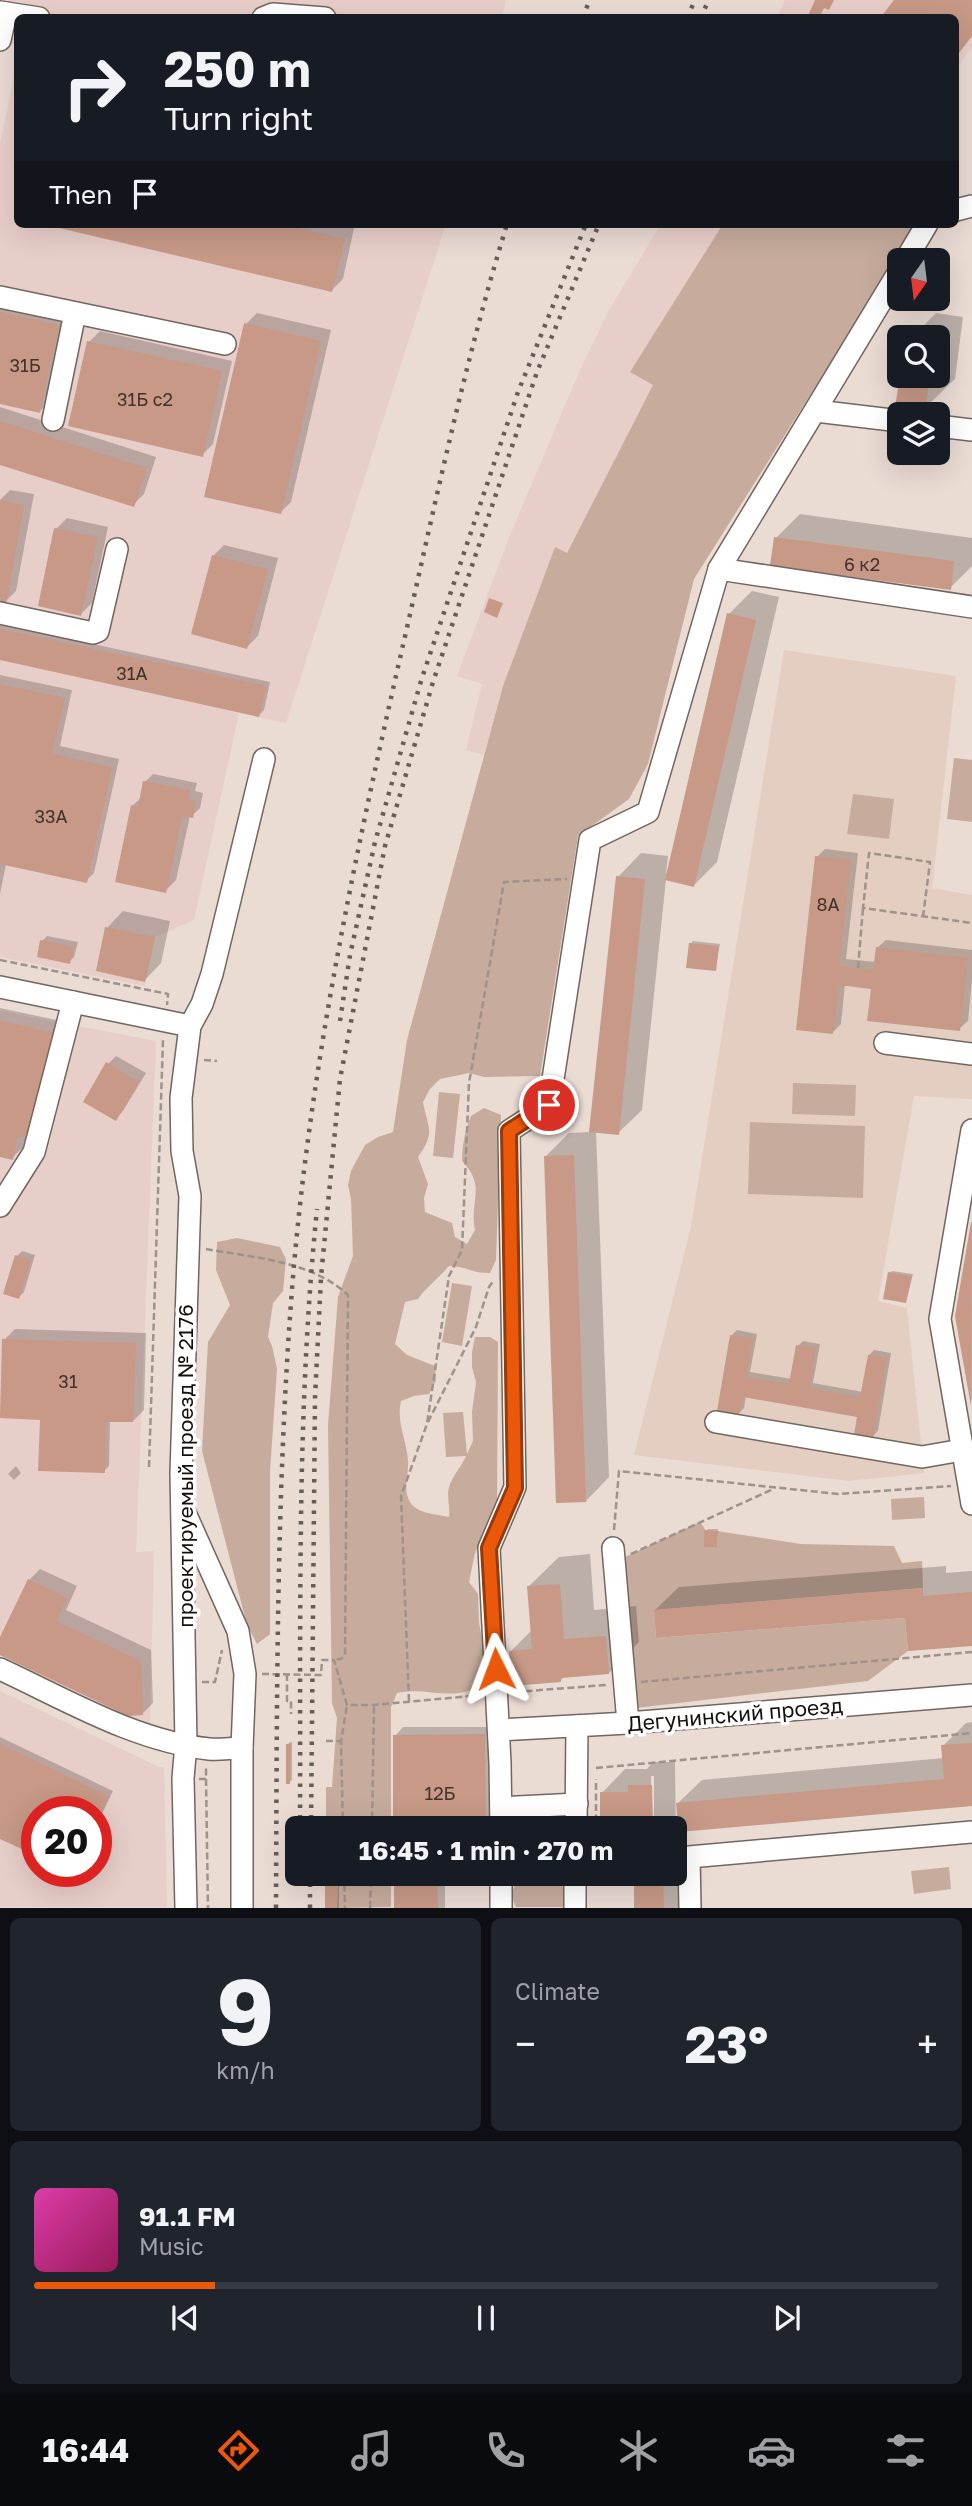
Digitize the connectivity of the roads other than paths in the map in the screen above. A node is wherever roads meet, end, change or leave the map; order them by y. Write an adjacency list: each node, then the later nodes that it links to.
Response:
1 (3, 12): 2 (street)
2 (0, 40)
3 (925, 228): 4 (street)
4 (913, 248)
5 (887, 292): 9 (street)
6 (0, 297): 7 (street)
7 (75, 313): 8 (street); 11 (street)
8 (225, 344)
9 (816, 411): 10 (street); 15 (street)
10 (887, 419)
11 (52, 420)
12 (950, 427): 13 (street)
13 (972, 430)
14 (117, 549): 17 (street)
15 (719, 569): 16 (street); 35 (street)
16 (972, 607)
17 (0, 613)
18 (264, 759): 21 (street, проектируемый проезд № 2176)
19 (0, 986): 20 (street)
20 (73, 1002): 21 (street); 25 (street)
21 (190, 1026): 29 (street, проектируемый проезд № 2176)
22 (886, 1043): 23 (street)
23 (972, 1054)
24 (972, 1130): 27 (street)
25 (3, 1194)
26 (716, 1422): 27 (street)
27 (962, 1450): 28 (street)
28 (970, 1494)
29 (182, 1506): 36 (street, проектируемый проезд № 2176); 37 (street)
30 (613, 1555): 33 (street)
31 (0, 1669): 36 (street)
32 (972, 1695): 33 (street, Дегунинский проезд)
33 (628, 1723): 34 (street, Дегунинский проезд)
34 (577, 1726): 35 (street, Дегунинский проезд); 38 (street)
35 (499, 1730): 39 (street)
36 (186, 1744): 37 (street); 45 (street, проектируемый проезд № 2176)
37 (242, 1748): 46 (street)
38 (577, 1804): 40 (street); 41 (street)
39 (501, 1816)
40 (512, 1816)
41 (577, 1816)
42 (972, 1832): 49 (street)
43 (501, 1886): 47 (street)
44 (575, 1886): 48 (street)
45 (186, 1908)
46 (242, 1908)
47 (501, 1908)
48 (575, 1908)
49 (690, 1908)

